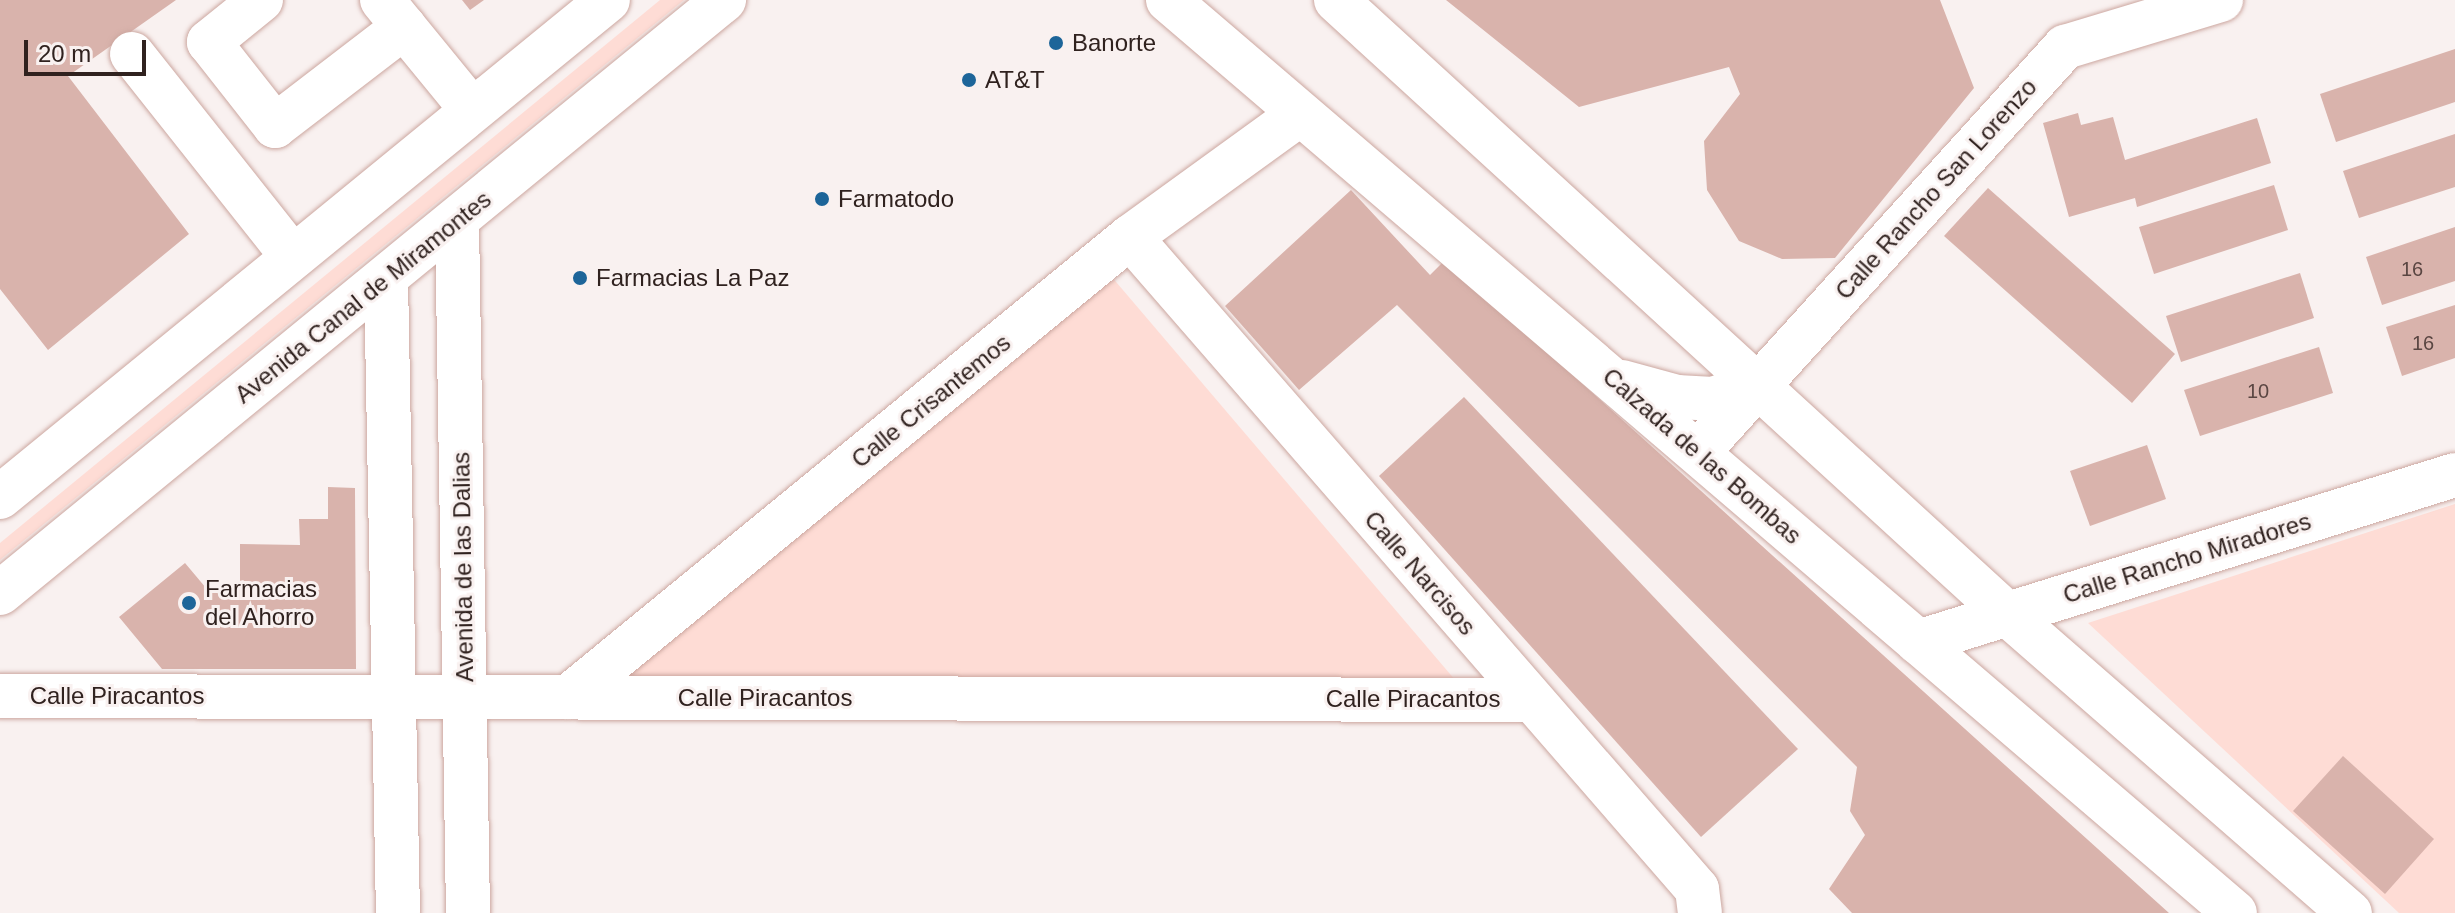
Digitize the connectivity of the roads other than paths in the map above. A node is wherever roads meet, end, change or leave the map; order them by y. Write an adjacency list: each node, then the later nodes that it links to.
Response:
1 (261, 0): 7 (street)
2 (608, 0): 9 (street)
3 (724, 0): 11 (street, Avenida Canal de Miramontes)
4 (1168, 0): 10 (street, Calzada de las Bombas)
5 (1336, 0): 16 (street)
6 (2221, 0): 16 (street, Calle Rancho San Lorenzo)
7 (393, 13): 9 (street)
8 (132, 54): 13 (street)
9 (472, 110): 13 (street)
10 (1300, 114): 12 (street, Calle Crisantemos); 15 (street, Calzada de las Bombas)
11 (457, 221): 14 (street, Avenida Canal de Miramontes); 25 (street, Avenida de las Dalias)
12 (1130, 237): 26 (street, Calle Crisantemos); 27 (street, Calle Narcisos)
13 (293, 257): 19 (street)
14 (386, 279): 20 (street, Avenida Canal de Miramontes); 24 (street)
15 (1612, 380): 16 (street); 17 (street, Calzada de las Bombas)
16 (1759, 383): 17 (street, Calle Rancho San Lorenzo); 21 (street)
17 (1698, 452): 22 (street, Calzada de las Bombas)
18 (2455, 475): 21 (street, Calle Rancho Miradores)
19 (0, 497)
20 (0, 593)
21 (2007, 614): 22 (street, Calle Rancho Miradores); 32 (street)
22 (1918, 642): 31 (street, Calzada de las Bombas)
23 (0, 696): 24 (street, Calle Piracantos)
24 (395, 697): 25 (street, Calle Piracantos); 28 (street)
25 (465, 697): 26 (street, Calle Piracantos); 29 (street, Avenida de las Dalias)
26 (568, 697): 27 (street, Calle Piracantos)
27 (1530, 700): 30 (street, Calle Narcisos)
28 (398, 913)
29 (468, 913)
30 (1700, 913)
31 (2235, 913)
32 (2350, 913)

